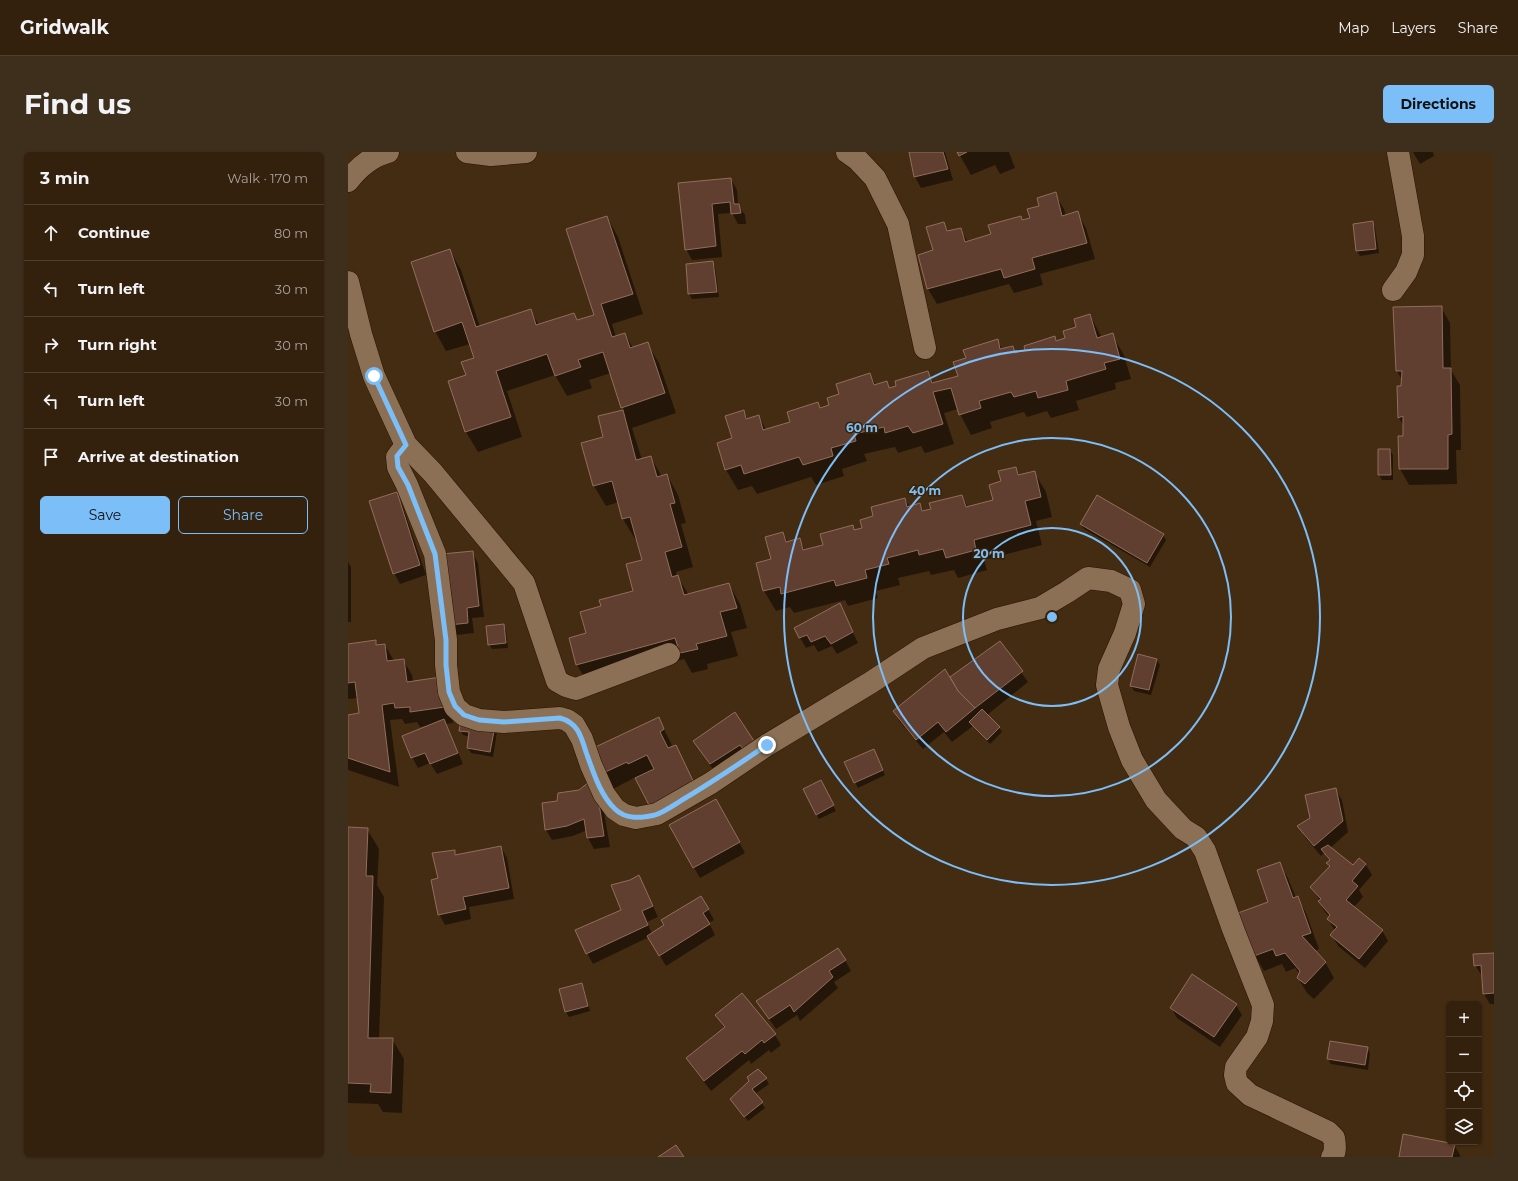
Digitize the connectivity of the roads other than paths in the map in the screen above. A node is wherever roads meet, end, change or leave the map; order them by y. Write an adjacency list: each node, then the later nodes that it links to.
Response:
1 (388, 152): 6 (street)
2 (467, 152): 3 (street)
3 (526, 152)
4 (847, 152): 10 (street)
5 (1398, 152): 8 (street)
6 (348, 181)
7 (348, 282): 9 (street)
8 (1393, 290)
9 (354, 338): 11 (street)
10 (925, 348)
11 (406, 445): 12 (street); 13 (street)
12 (669, 654)
13 (1332, 1157)

